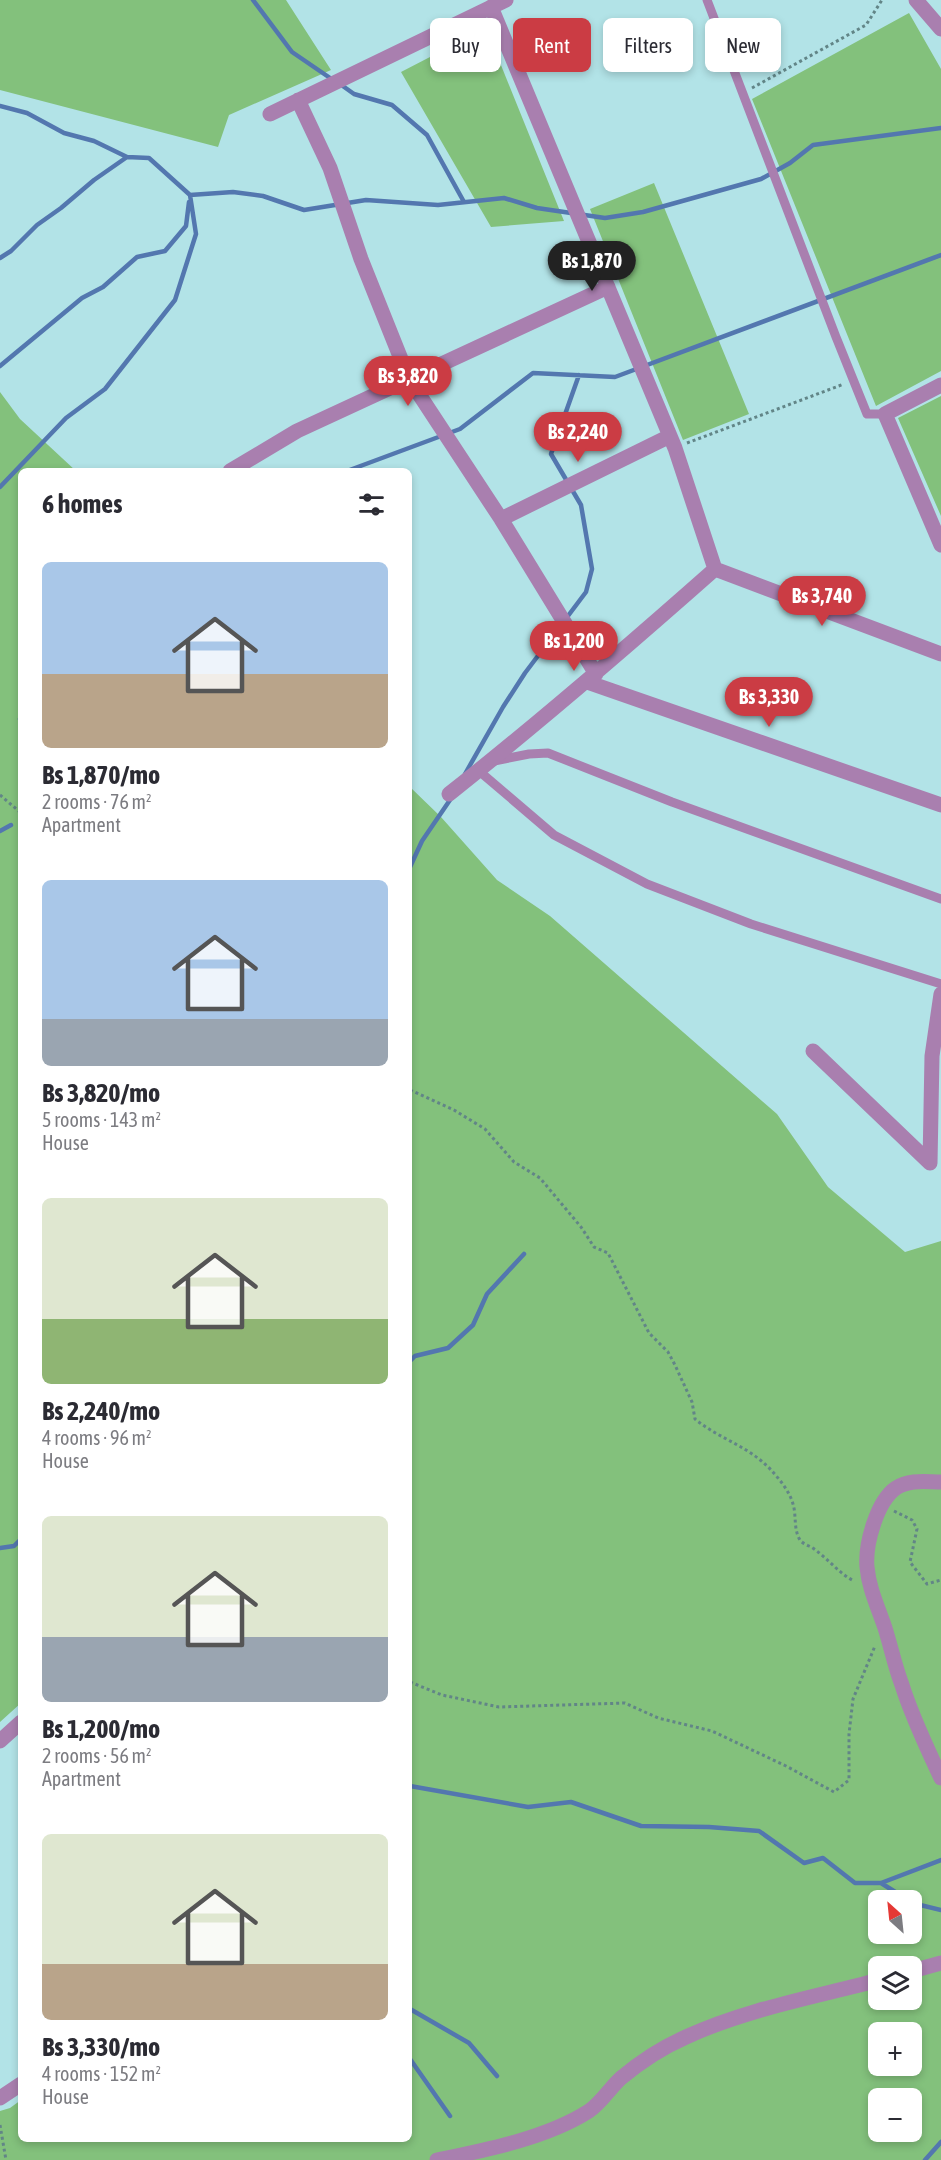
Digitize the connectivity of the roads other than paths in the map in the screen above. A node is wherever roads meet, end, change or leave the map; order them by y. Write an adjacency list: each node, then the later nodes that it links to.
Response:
1 (506, 0): 4 (street)
2 (707, 0): 11 (lane)
3 (916, 0): 5 (street)
4 (491, 7): 6 (street); 8 (street)
5 (941, 29)
6 (298, 100): 7 (street); 9 (street)
7 (270, 114)
8 (608, 287): 9 (street); 12 (street)
9 (409, 379): 13 (street); 14 (street)
10 (941, 384): 11 (street)
11 (885, 414): 15 (street)
12 (672, 442): 14 (street); 16 (street)
13 (235, 468)
14 (501, 519): 18 (street)
15 (941, 545)
16 (715, 569): 17 (street); 18 (street)
17 (941, 654)
18 (591, 678): 19 (street); 21 (street)
19 (485, 766): 20 (street); 22 (lane); 23 (lane)
20 (449, 794)
21 (941, 805)
22 (941, 899)
23 (941, 984)
24 (941, 994): 25 (street)
25 (813, 1051)
26 (941, 1482): 29 (street)
27 (18, 1725): 28 (street)
28 (0, 1741)
29 (941, 1778)
30 (941, 1963): 31 (street)
31 (922, 1968)
32 (868, 1983): 35 (street)
33 (18, 2086): 34 (street)
34 (0, 2098)
35 (437, 2160)

